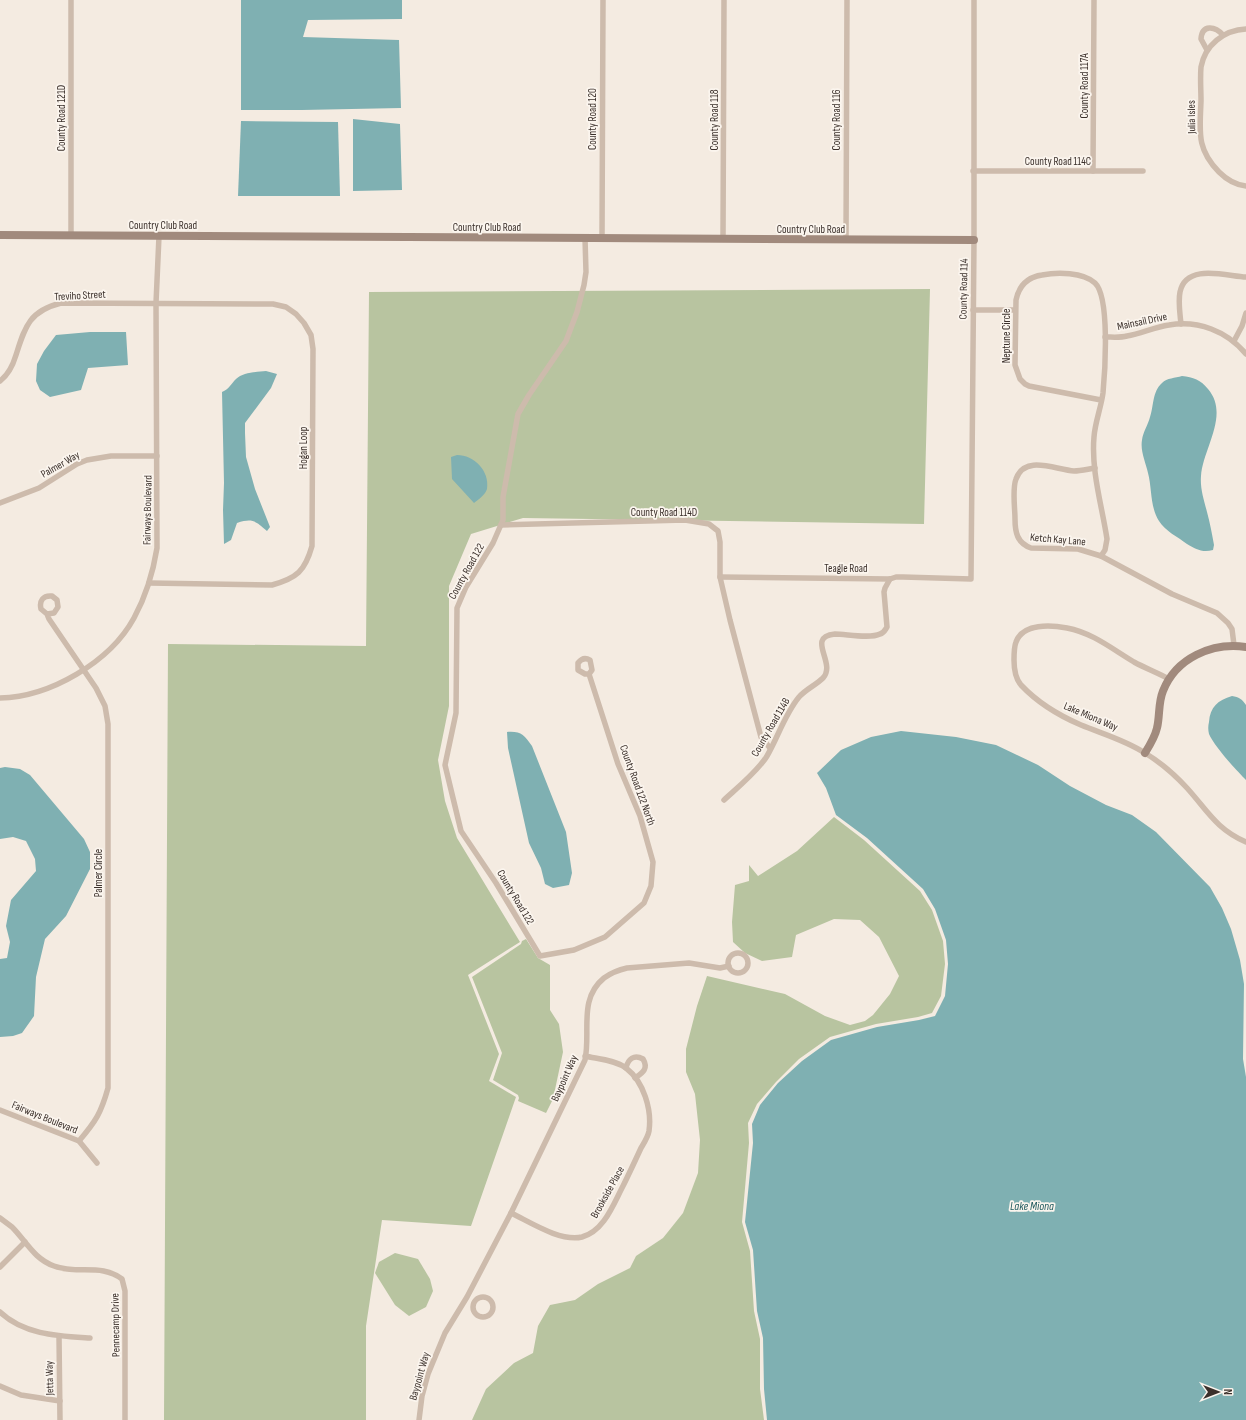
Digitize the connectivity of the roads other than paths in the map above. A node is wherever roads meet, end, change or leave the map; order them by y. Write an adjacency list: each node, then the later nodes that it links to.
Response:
1 (71, 0): 15 (street, County Road 121D)
2 (602, 0): 18 (street, County Road 120)
3 (724, 0): 19 (street, County Road 118)
4 (847, 0): 20 (street, County Road 116)
5 (974, 0): 10 (street, County Road 114)
6 (1094, 0): 11 (street, County Road 117A)
7 (1246, 29): 8 (street)
8 (1223, 35): 9 (street); 9 (street, Julia Isles)
9 (1207, 50): 13 (street, Julia Isles)
10 (973, 171): 11 (street, County Road 114C); 21 (street, County Road 114)
11 (1093, 171): 12 (street, County Road 114C)
12 (1143, 171)
13 (1246, 186)
14 (0, 235): 15 (street, Country Club Road)
15 (71, 235): 16 (street, Country Club Road)
16 (159, 236): 17 (street, Country Club Road); 23 (street, Fairways Boulevard)
17 (585, 238): 18 (street, Country Club Road); 36 (street, County Road 122)
18 (602, 238): 19 (street, Country Club Road)
19 (723, 239): 20 (street, Country Club Road)
20 (846, 240): 21 (street, Country Club Road)
21 (974, 240): 24 (street, County Road 114)
22 (1246, 277): 27 (street)
23 (156, 303): 31 (street, Treviho Street); 33 (street, Fairways Boulevard); 41 (street, Hogan Loop)
24 (973, 310): 25 (street); 40 (street, County Road 114)
25 (1015, 310): 28 (street, Neptune Circle); 32 (street, Neptune Circle)
26 (1246, 313): 29 (street)
27 (1180, 324): 28 (street, Mainsail Drive); 29 (street, Mainsail Drive)
28 (1105, 337): 32 (street, Neptune Circle)
29 (1234, 341): 30 (street, Mainsail Drive)
30 (1246, 354)
31 (0, 381)
32 (1101, 400): 34 (street, Neptune Circle)
33 (157, 456): 35 (street, Palmer Way); 41 (street, Fairways Boulevard)
34 (1095, 468): 37 (street, Neptune Circle); 37 (street, Ketch Kay Lane)
35 (0, 503)
36 (501, 526): 38 (street, County Road 114D); 53 (street, County Road 122)
37 (1101, 556): 43 (street, Ketch Kay Lane)
38 (720, 578): 39 (street, Teagle Road); 49 (street, County Road 114D)
39 (890, 578): 40 (street, Teagle Road); 49 (street, County Road 114B)
40 (971, 579)
41 (149, 584): 45 (street, Fairways Boulevard)
42 (47, 614): 45 (street, Palmer Circle)
43 (1234, 646): 44 (street); 47 (street)
44 (1246, 647)
45 (83, 670): 48 (street, Fairways Boulevard); 59 (street, Palmer Circle)
46 (589, 674): 53 (street, County Road 122 North)
47 (1169, 679): 50 (street); 50 (street, Lake Miona Way)
48 (0, 698)
49 (770, 748): 51 (street, County Road 114B)
50 (1145, 753): 52 (street, Lake Miona Way)
51 (724, 800)
52 (1246, 842)
53 (540, 956)
54 (729, 966): 55 (street, Baypoint Way)
55 (586, 1056): 56 (street, Brookside Place); 61 (street, Baypoint Way)
56 (626, 1068): 57 (street, Brookside Place); 57 (street)
57 (635, 1078): 61 (street, Brookside Place)
58 (0, 1110): 59 (street, Fairways Boulevard)
59 (79, 1141): 60 (street, Fairways Boulevard)
60 (97, 1163)
61 (511, 1213): 65 (street, Baypoint Way)
62 (0, 1218): 63 (street, Pennecamp Drive)
63 (25, 1242): 64 (street); 73 (street, Pennecamp Drive)
64 (0, 1267)
65 (467, 1297): 66 (street); 74 (street, Baypoint Way)
66 (475, 1301)
67 (0, 1312): 68 (street)
68 (58, 1336): 69 (street); 71 (street, Jetta Way)
69 (90, 1338)
70 (0, 1386): 71 (street)
71 (60, 1401): 72 (street, Jetta Way)
72 (60, 1420)
73 (125, 1420)
74 (419, 1420)

